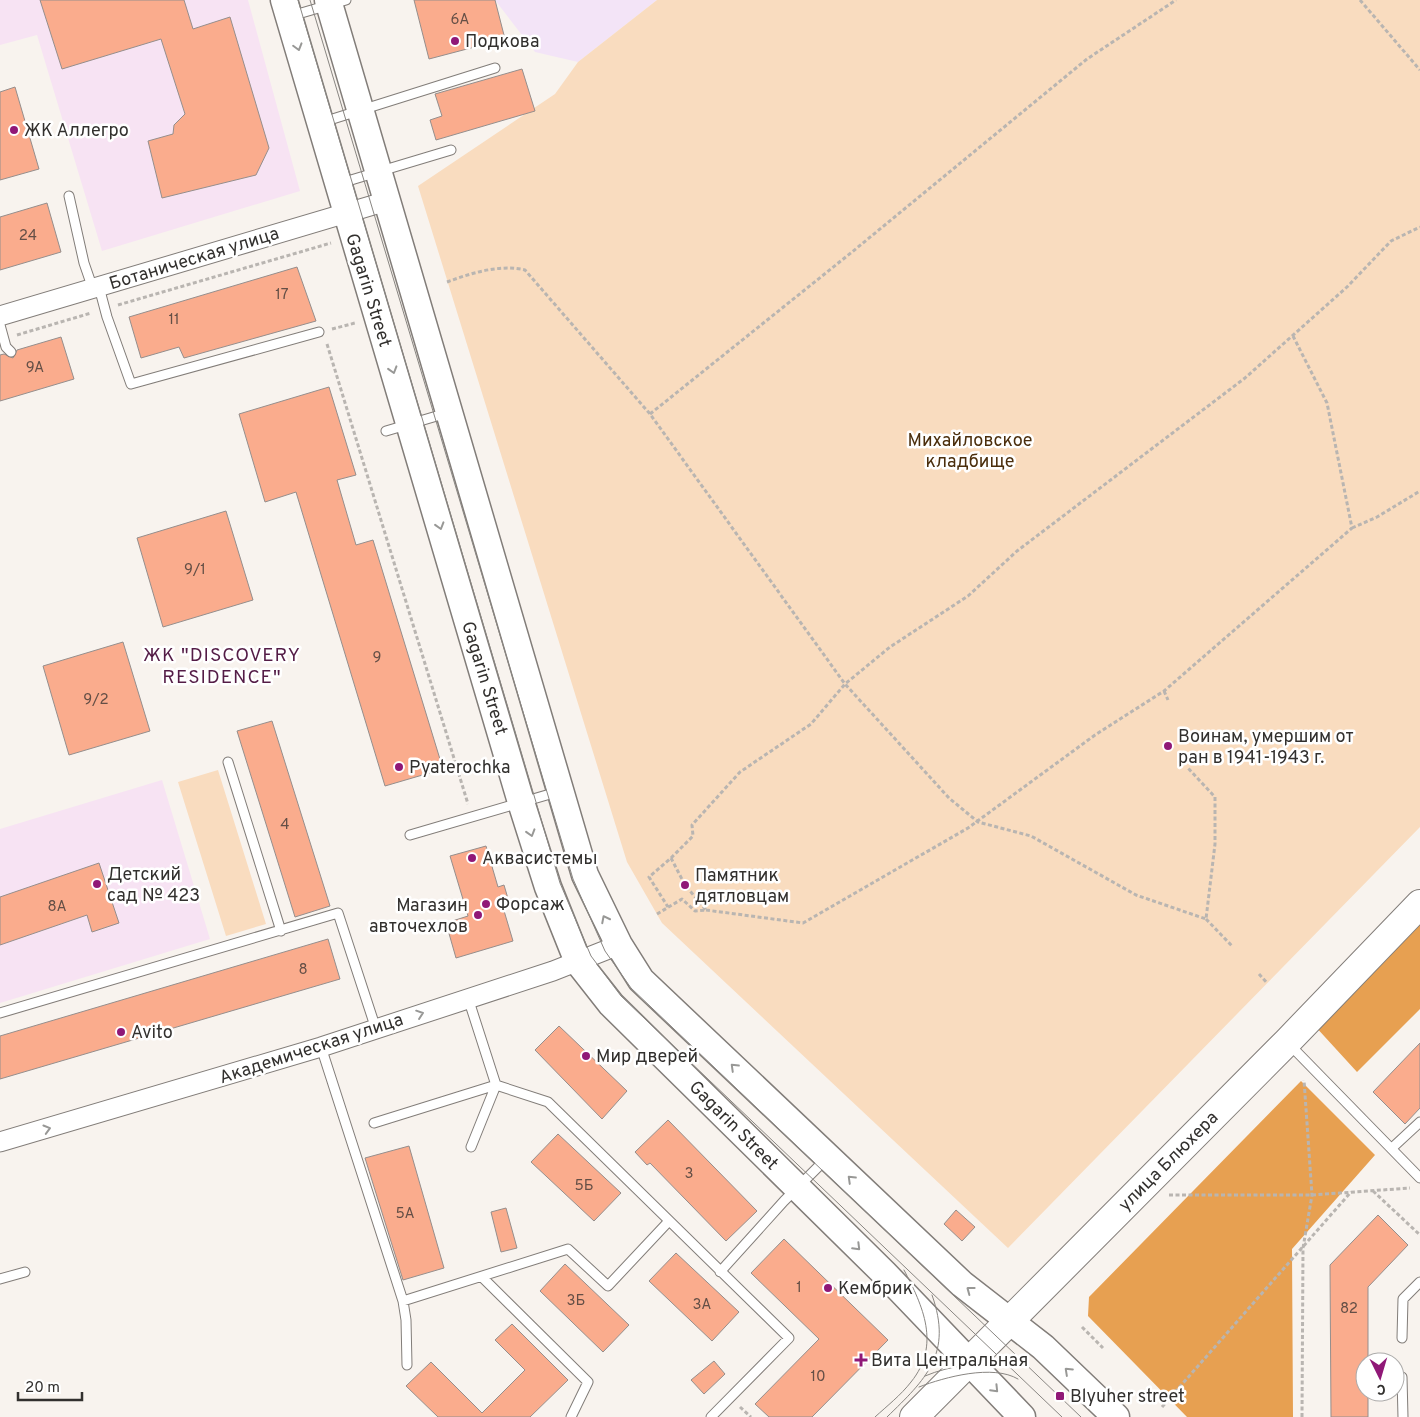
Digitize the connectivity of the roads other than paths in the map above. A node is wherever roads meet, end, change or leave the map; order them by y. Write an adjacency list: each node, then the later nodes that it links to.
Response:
1 (334, 2): 2 (lane); 4 (main road)
2 (286, 8): 5 (main road, Gagarin Street, one-way to 5)
3 (495, 68): 4 (lane)
4 (361, 111): 5 (lane); 7 (main road)
5 (320, 122): 8 (main road, Gagarin Street)
6 (451, 150): 7 (lane)
7 (379, 171): 8 (lane); 10 (main road)
8 (338, 183): 11 (main road, Gagarin Street)
9 (69, 196): 12 (lane)
10 (387, 201): 11 (street, Ботаническая улица); 17 (main road)
11 (347, 213): 12 (street, Ботаническая улица); 18 (main road, Gagarin Street, one-way to 18)
12 (96, 288): 13 (street, Ботаническая улица); 15 (lane)
13 (0, 316)
14 (0, 324): 16 (lane)
15 (321, 332)
16 (10, 352)
17 (450, 412): 18 (lane); 20 (main road)
18 (398, 427): 21 (main road, Gagarin Street, one-way to 21)
19 (228, 762): 24 (lane)
20 (562, 791): 21 (lane); 25 (main road, one-way to 20)
21 (521, 802): 22 (lane); 26 (main road, Gagarin Street, one-way to 26)
22 (410, 835)
23 (1420, 904): 31 (main road, улица Блюхера)
24 (281, 930): 28 (lane); 29 (lane)
25 (618, 945): 26 (street, Академическая улица); 38 (main road, one-way to 25)
26 (578, 962): 27 (street, Академическая улица); 40 (main road, Gagarin Street)
27 (468, 998): 29 (street, Академическая улица, one-way to 27); 32 (lane)
28 (0, 1013)
29 (376, 1029): 30 (street, Академическая улица)
30 (321, 1047): 35 (street, Академическая улица, one-way to 30); 47 (lane)
31 (1295, 1049): 37 (lane); 48 (main road, улица Блюхера)
32 (496, 1085): 34 (lane); 36 (lane); 41 (lane)
33 (1420, 1122): 37 (lane)
34 (374, 1123)
35 (0, 1142)
36 (470, 1147)
37 (1392, 1148): 39 (lane)
38 (828, 1157): 40 (lane); 48 (main road, one-way to 38)
39 (1420, 1178)
40 (797, 1188): 43 (lane); 50 (main road, Gagarin Street, one-way to 50)
41 (669, 1221): 43 (lane); 44 (lane)
42 (25, 1272): 45 (lane)
43 (720, 1272): 54 (lane)
44 (482, 1277): 47 (lane); 53 (lane)
45 (0, 1279)
46 (1420, 1282): 49 (lane)
47 (403, 1301): 51 (lane)
48 (1009, 1320): 50 (main road, улица Блюхера); 57 (main road, one-way to 48)
49 (1402, 1338)
50 (968, 1361): 55 (main road, улица Блюхера); 56 (main road, Gagarin Street, one-way to 56)
51 (407, 1365)
52 (1403, 1402): 58 (lane)
53 (571, 1417)
54 (711, 1417)
55 (914, 1417)
56 (1022, 1417)
57 (1116, 1417)
58 (1403, 1417)

